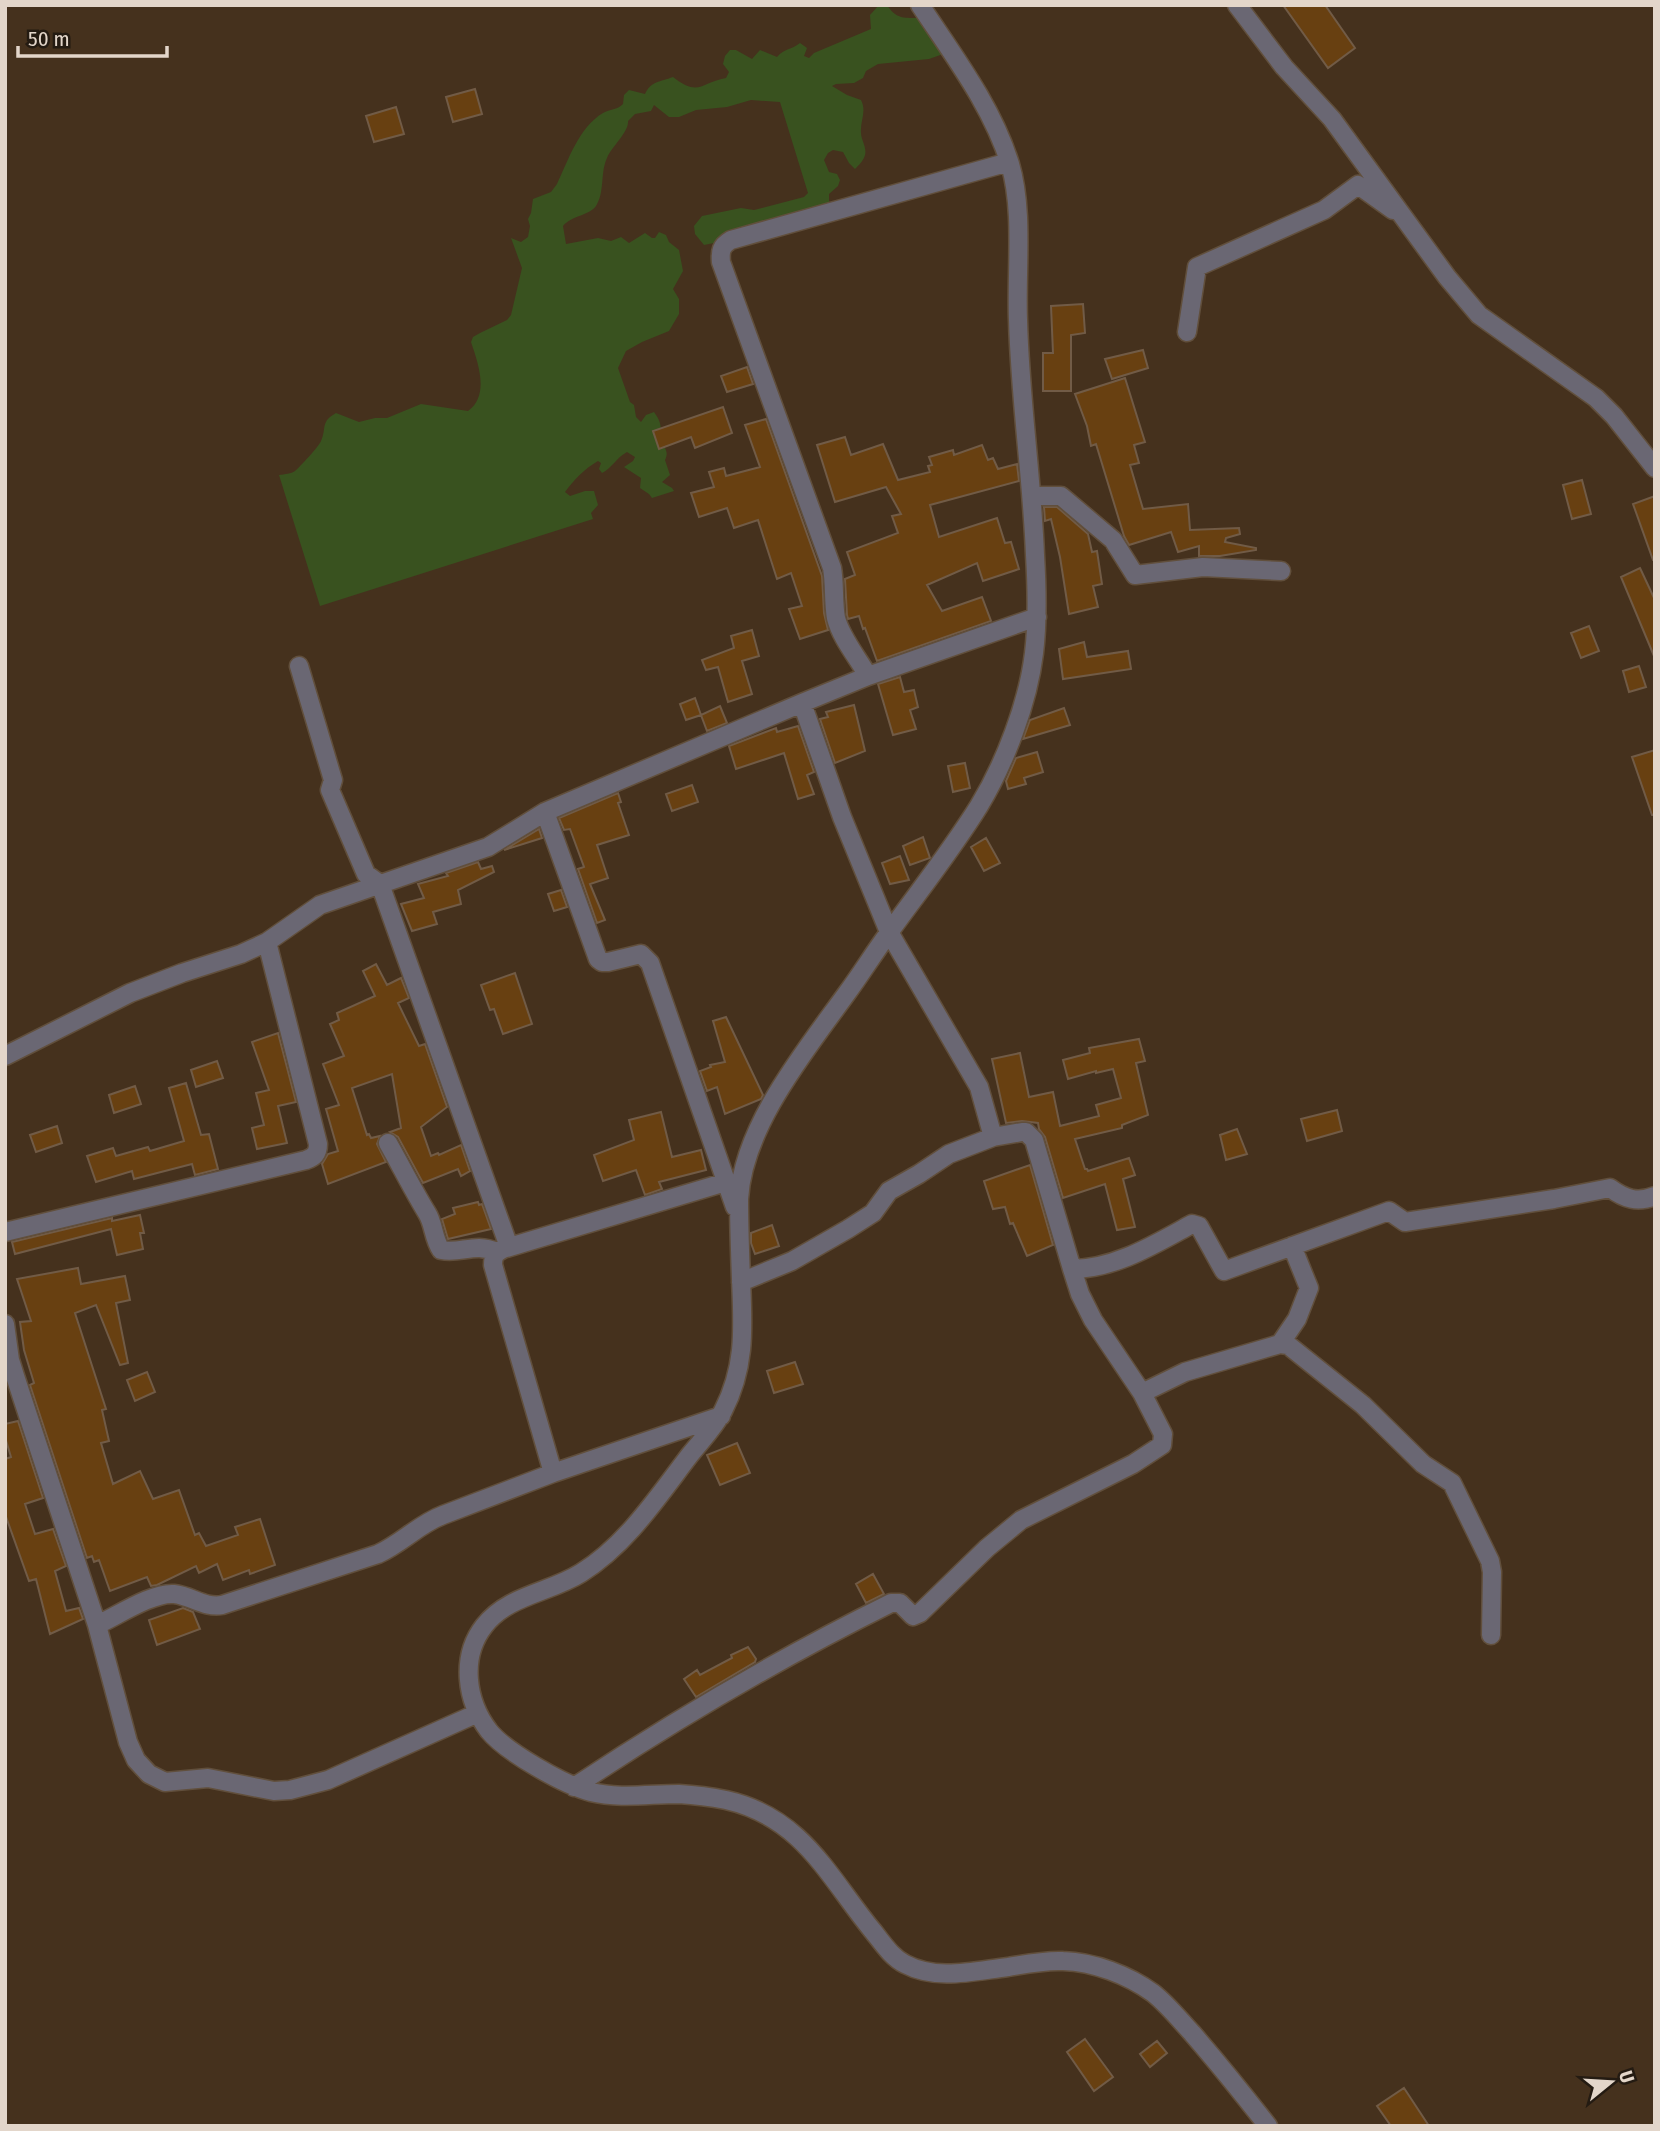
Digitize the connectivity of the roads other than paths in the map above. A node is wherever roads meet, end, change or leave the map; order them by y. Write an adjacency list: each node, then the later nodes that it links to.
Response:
1 (920, 5): 3 (street)
2 (1237, 5): 4 (street)
3 (1009, 162): 7 (street); 11 (street)
4 (1406, 219): 5 (street); 6 (street)
5 (1186, 332)
6 (1655, 468)
7 (1032, 496): 8 (street); 9 (street)
8 (1281, 571)
9 (1037, 617): 11 (street); 15 (street)
10 (299, 666): 14 (street)
11 (868, 676): 12 (street)
12 (802, 703): 13 (street); 15 (street)
13 (545, 812): 14 (street); 20 (street)
14 (380, 884): 16 (street); 25 (street)
15 (889, 932): 18 (street); 22 (street)
16 (267, 943): 17 (street); 23 (street)
17 (5, 1056)
18 (993, 1137): 26 (street); 27 (street)
19 (388, 1143): 25 (street)
20 (726, 1182): 22 (street); 25 (street)
21 (1655, 1196): 24 (street)
22 (739, 1222): 27 (street)
23 (5, 1232)
24 (1292, 1246): 26 (street); 29 (street)
25 (503, 1250): 32 (street)
26 (1072, 1269): 30 (street)
27 (741, 1282): 31 (street)
28 (5, 1324): 33 (street)
29 (1280, 1344): 30 (street); 34 (street)
30 (1142, 1393): 36 (street)
31 (721, 1416): 32 (street); 35 (street)
32 (553, 1473): 33 (street)
33 (97, 1625): 35 (street)
34 (1491, 1635)
35 (478, 1713): 36 (street)
36 (574, 1787): 37 (street)
37 (1268, 2126)

